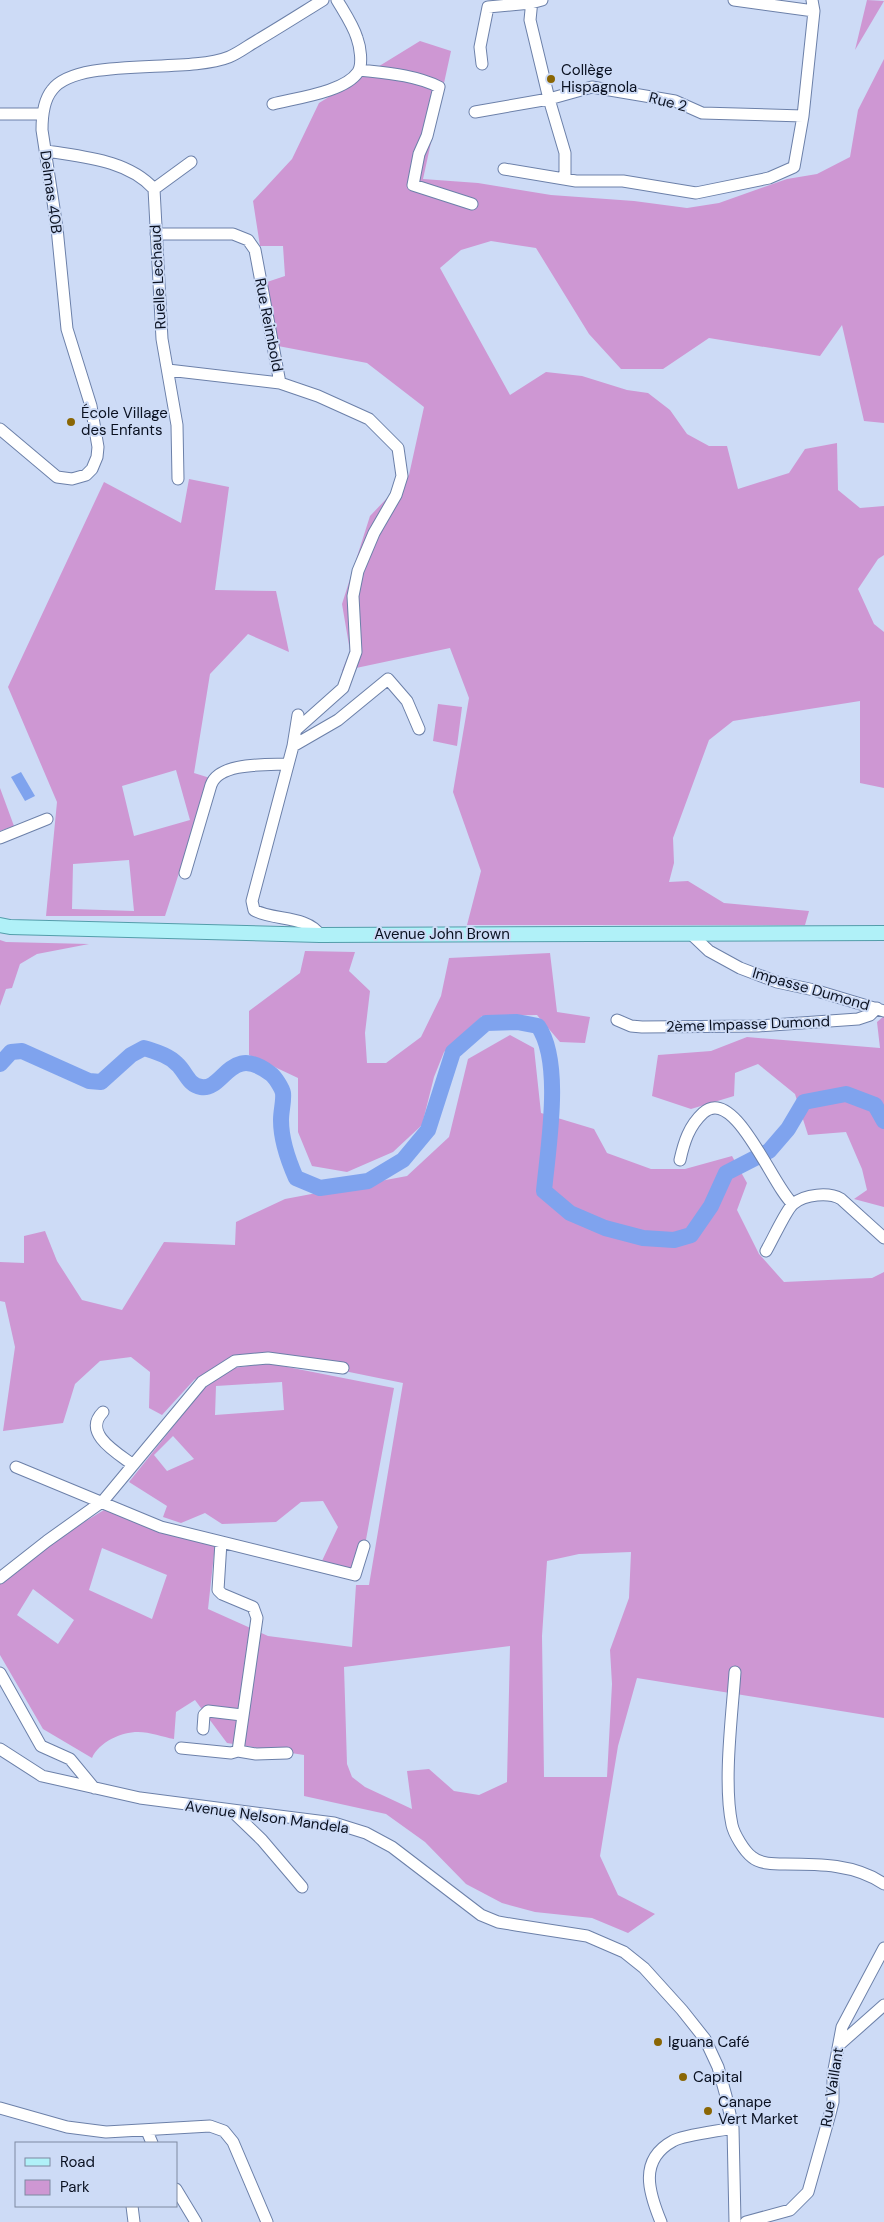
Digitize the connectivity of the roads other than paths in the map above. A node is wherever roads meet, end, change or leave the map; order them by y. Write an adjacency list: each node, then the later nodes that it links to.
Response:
1 (337, 0): 7 (street)
2 (734, 0): 5 (street)
3 (319, 1): 12 (street)
4 (535, 1): 6 (street); 8 (street)
5 (813, 5): 13 (street)
6 (482, 64)
7 (360, 70): 9 (street); 19 (street)
8 (549, 99): 10 (street, Rue 2); 13 (street, Rue 2); 17 (street)
9 (273, 104)
10 (475, 112)
11 (0, 114): 12 (street)
12 (42, 114): 14 (street, Delmas 40B)
13 (803, 116): 17 (street)
14 (47, 151): 18 (street); 23 (street, Delmas 40B)
15 (191, 162): 18 (street)
16 (504, 169): 17 (street)
17 (565, 179)
18 (154, 189): 20 (street, Ruelle Lechaud)
19 (472, 204)
20 (156, 234): 21 (street, Ruelle Lechaud); 22 (street, Rue Reimbold)
21 (168, 370): 22 (street); 24 (street, Ruelle Lechaud)
22 (280, 383): 26 (street, Rue Reimbold)
23 (0, 428)
24 (178, 479)
25 (298, 714): 26 (street)
26 (297, 729): 28 (street)
27 (419, 729): 28 (street)
28 (293, 746): 29 (street)
29 (288, 764): 32 (street); 36 (street)
30 (47, 819): 31 (street)
31 (0, 838)
32 (185, 873)
33 (0, 925): 36 (main road, Avenue John Brown)
34 (690, 933): 35 (main road, Avenue John Brown); 36 (main road, Avenue John Brown); 37 (street, Impasse Dumond)
35 (884, 933)
36 (320, 935)
37 (880, 1010): 38 (street, 2ème Impasse Dumond)
38 (617, 1020)
39 (680, 1160): 40 (street)
40 (793, 1204): 41 (street); 42 (street)
41 (884, 1238)
42 (766, 1251)
43 (343, 1368): 45 (street)
44 (103, 1412): 45 (street)
45 (132, 1464): 47 (street)
46 (16, 1467): 47 (street)
47 (103, 1501): 48 (street); 50 (street)
48 (221, 1542): 49 (street); 53 (street)
49 (364, 1546)
50 (0, 1578)
51 (735, 1672): 61 (street)
52 (0, 1673): 59 (street)
53 (242, 1715): 54 (street); 57 (street)
54 (203, 1729)
55 (181, 1748): 57 (street)
56 (0, 1749): 59 (street, Avenue Nelson Mandela)
57 (238, 1750): 58 (street)
58 (287, 1753)
59 (94, 1788): 60 (street, Avenue Nelson Mandela)
60 (231, 1810): 62 (street); 67 (street, Avenue Nelson Mandela)
61 (884, 1884)
62 (302, 1887)
63 (884, 1948): 65 (street, Rue Vaillant)
64 (884, 2005): 65 (street)
65 (839, 2045): 78 (street, Rue Vaillant)
66 (0, 2108): 69 (street)
67 (733, 2128): 76 (street); 77 (street, Avenue Nelson Mandela)
68 (147, 2131): 69 (street); 70 (street); 75 (street)
69 (109, 2138)
70 (152, 2142)
71 (178, 2192): 74 (street)
72 (132, 2207): 73 (street)
73 (134, 2222)
74 (196, 2222)
75 (267, 2222)
76 (661, 2222)
77 (736, 2222)
78 (747, 2222)

